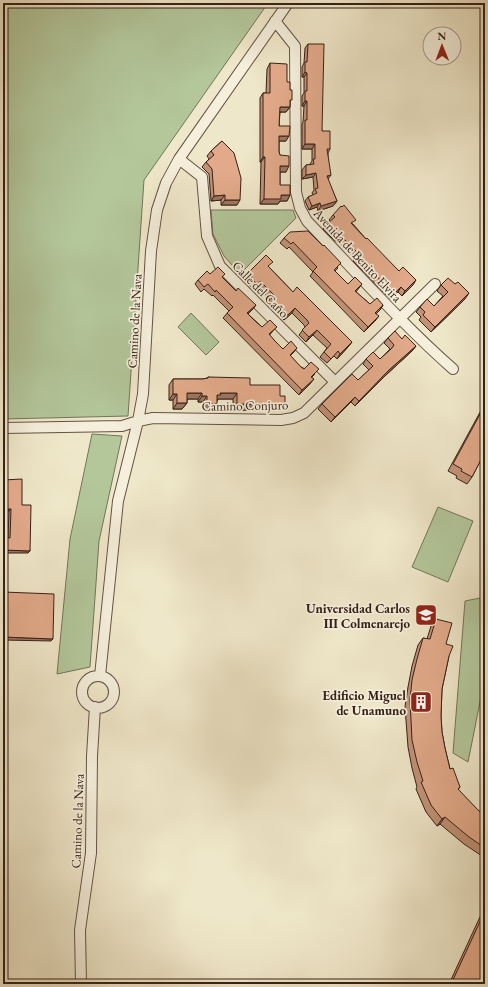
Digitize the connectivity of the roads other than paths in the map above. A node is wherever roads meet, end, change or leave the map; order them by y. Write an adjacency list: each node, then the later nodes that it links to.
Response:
1 (288, 3): 2 (street, Camino de la Nava)
2 (275, 21): 3 (street, Camino de la Nava); 5 (street, Avenida de Benito Elvira)
3 (180, 159): 7 (street, Calle del Caño); 8 (street, Camino de la Nava)
4 (435, 284): 5 (street, Camino Conjuro)
5 (400, 319): 6 (street, Avenida de Benito Elvira); 7 (street, Camino Conjuro)
6 (453, 369)
7 (335, 382): 8 (street, Camino Conjuro)
8 (138, 421): 9 (street, Camino Conjuro); 10 (street, Camino de la Nava)
9 (3, 428)
10 (100, 676): 11 (street); 11 (street)
11 (95, 707): 12 (street, Camino de la Nava)
12 (81, 984)

